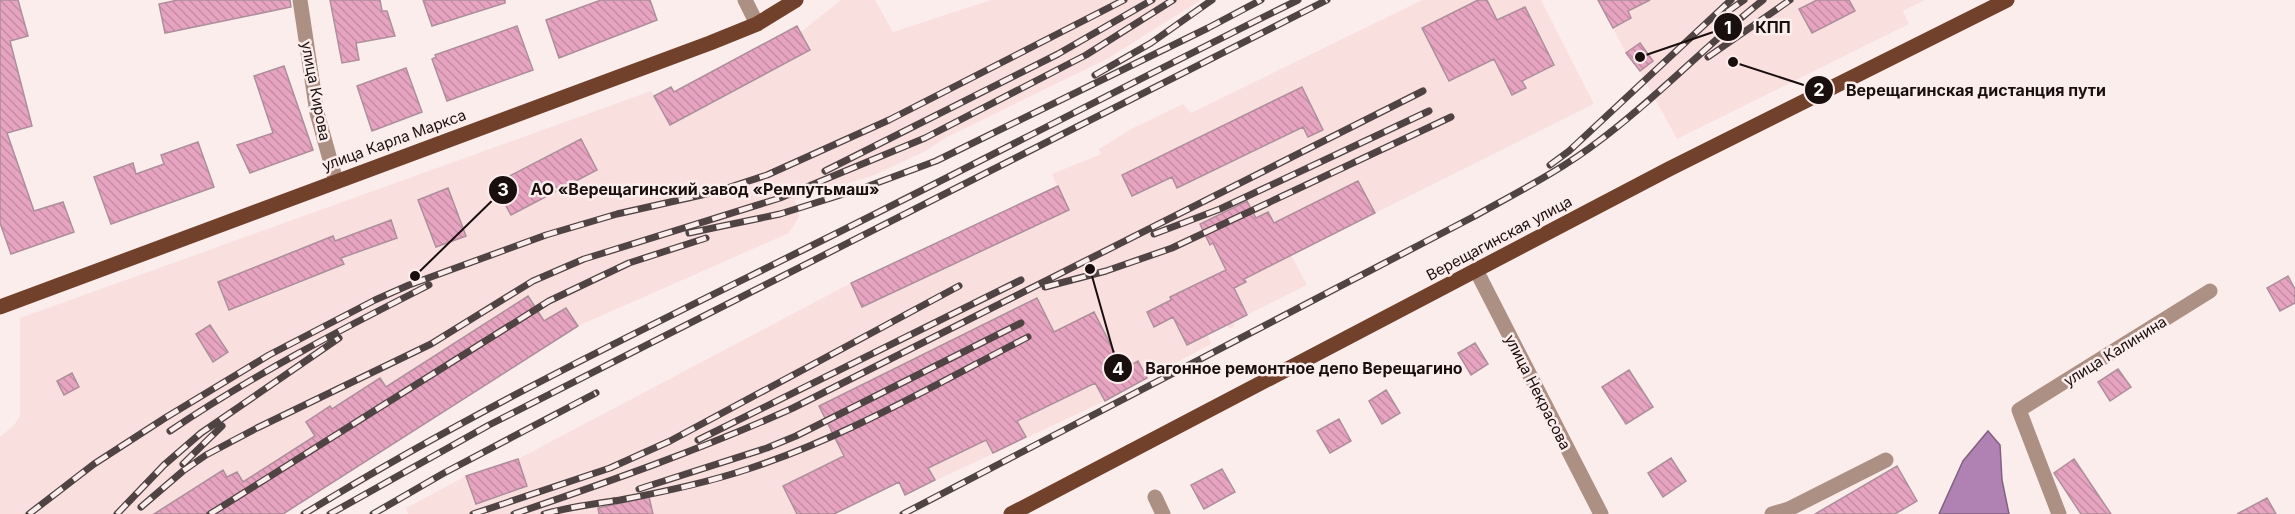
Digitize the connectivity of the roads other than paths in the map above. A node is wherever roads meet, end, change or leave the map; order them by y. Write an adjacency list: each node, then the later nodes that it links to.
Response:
1 (300, 0): 6 (street, улица Кирова)
2 (745, 0): 5 (street)
3 (796, 0): 5 (main road, улица Карла Маркса)
4 (2007, 0): 7 (main road, Верещагинская улица)
5 (757, 24): 6 (main road, улица Карла Маркса)
6 (336, 181): 9 (main road, улица Карла Маркса)
7 (1476, 270): 12 (main road, Верещагинская улица); 14 (street, улица Некрасова)
8 (2210, 291): 16 (street, улица Калинина)
9 (0, 307)
10 (1886, 460): 15 (street)
11 (1155, 497): 13 (street)
12 (1011, 514)
13 (1163, 514)
14 (1601, 514)
15 (1772, 514)
16 (2058, 514)

